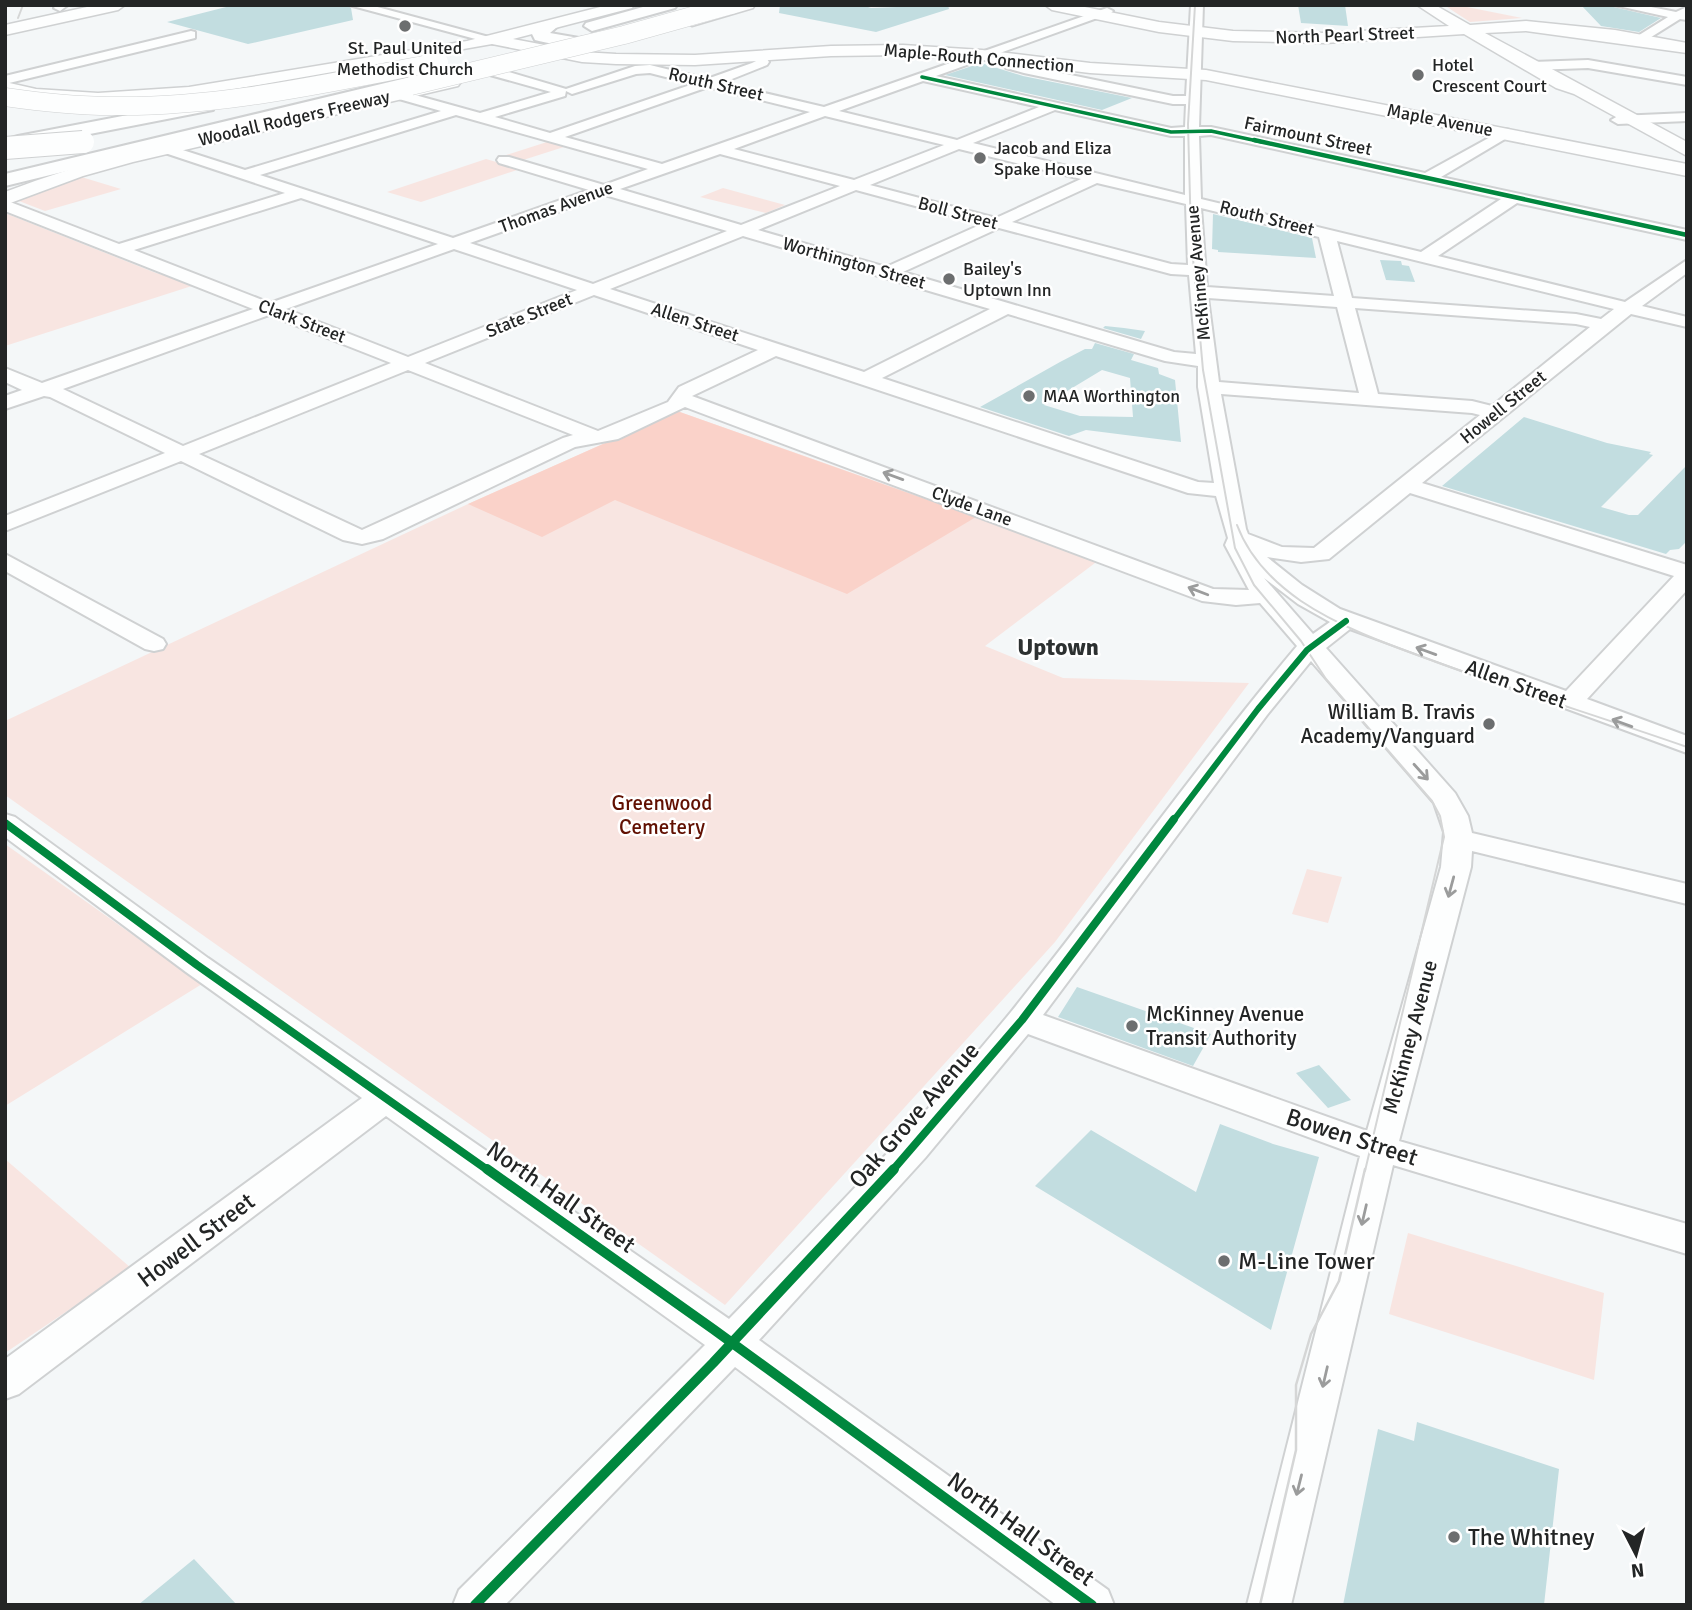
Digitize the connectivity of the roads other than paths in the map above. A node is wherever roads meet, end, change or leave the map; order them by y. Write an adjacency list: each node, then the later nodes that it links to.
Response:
1 (118, 5): 17 (main road)
2 (355, 5): 29 (street)
3 (375, 5): 29 (street)
4 (648, 5): 22 (highway)
5 (669, 5): 22 (highway)
6 (705, 5): 30 (highway, Woodall Rodgers Freeway)
7 (730, 5): 30 (highway); 51 (highway, bridge)
8 (748, 5): 30 (main road, Woodall Rodgers Freeway)
9 (1052, 5): 19 (main road, North Pearl Street)
10 (1078, 5): 19 (main road, North Pearl Street)
11 (1197, 5): 27 (street, McKinney Avenue)
12 (1424, 5): 24 (main road)
13 (1437, 5): 24 (main road)
14 (1620, 5): 20 (street)
15 (617, 6): 23 (main road)
16 (61, 7): 17 (main road); 25 (main road)
17 (100, 10): 25 (main road)
18 (1498, 11): 21 (main road)
19 (1102, 13): 27 (main road, North Pearl Street); 34 (street, Thomas Avenue)
20 (1684, 14): 31 (street)
21 (1533, 18): 24 (main road, North Pearl Street); 26 (main road); 26 (main road)
22 (586, 25): 36 (highway)
23 (549, 27): 29 (main road); 30 (highway)
24 (1466, 27): 27 (main road, North Pearl Street); 31 (main road, North Pearl Street); 39 (main road)
25 (6, 28)
26 (1587, 29): 31 (main road)
27 (1196, 30): 42 (street, McKinney Avenue)
28 (191, 36): 47 (street)
29 (502, 39): 33 (main road); 36 (main road)
30 (610, 39): 33 (highway, Woodall Rodgers Freeway)
31 (1640, 40): 32 (main road)
32 (1687, 48)
33 (575, 49): 35 (main road, Maple-Routh Connection); 38 (main road, Woodall Rodgers Freeway); 51 (highway, bridge); 63 (highway, bridge)
34 (982, 55): 35 (main road, Maple-Routh Connection); 37 (main road, Maple-Routh Connection); 43 (street, Thomas Avenue)
35 (759, 56): 46 (street)
36 (432, 58): 38 (main road); 47 (highway, bridge); 59 (highway)
37 (1004, 58): 40 (main road, Maple-Routh Connection); 44 (street)
38 (528, 65): 41 (main road, Woodall Rodgers Freeway)
39 (1533, 66): 45 (street); 58 (main road)
40 (1090, 68): 42 (main road, Maple-Routh Connection); 44 (main road)
41 (495, 72): 48 (street); 49 (main road, Woodall Rodgers Freeway)
42 (1193, 74): 50 (street, McKinney Avenue); 61 (main road, Maple Avenue)
43 (922, 77): 52 (street, Fairmount Street); 55 (street, Thomas Avenue)
44 (1069, 79): 50 (street)
45 (1687, 81)
46 (712, 83): 48 (street, Routh Street); 53 (street); 55 (street, Routh Street)
47 (6, 88)
48 (566, 92): 53 (street); 56 (street)
49 (397, 94): 54 (street); 65 (main road, Woodall Rodgers Freeway)
50 (1192, 100): 60 (street, McKinney Avenue)
51 (320, 104): 74 (highway)
52 (1054, 106): 60 (street, Fairmount Street); 64 (street, State Street)
53 (634, 109): 62 (street)
54 (458, 110): 56 (street); 71 (street)
55 (826, 111): 64 (street, Routh Street); 66 (street, Thomas Avenue)
56 (481, 117): 62 (street)
57 (1687, 117): 58 (street)
58 (1633, 124): 68 (main road)
59 (128, 125): 63 (highway); 67 (highway, bridge)
60 (1191, 132): 73 (street, Fairmount Street); 80 (street, McKinney Avenue)
61 (1505, 133): 68 (main road, Maple Avenue); 73 (street)
62 (551, 137): 70 (street)
63 (5, 144)
64 (959, 144): 72 (street, Routh Street); 75 (street, State Street)
65 (164, 148): 71 (street, Allen Street); 79 (main road, Woodall Rodgers Freeway)
66 (719, 149): 70 (street, Thomas Avenue); 75 (street, Boll Street)
67 (5, 154)
68 (1687, 159)
69 (504, 160): 76 (street, Worthington Street)
70 (663, 169): 76 (street, Thomas Avenue)
71 (244, 174): 77 (street, Allen Street)
72 (1097, 177): 80 (street, Routh Street); 82 (street)
73 (1428, 178): 78 (street, Fairmount Street)
74 (5, 180)
75 (856, 186): 82 (street, Boll Street); 83 (street, State Street)
76 (604, 190): 83 (street, Worthington Street); 86 (street, Thomas Avenue)
77 (301, 192): 86 (street, Allen Street); 87 (street)
78 (1515, 197): 85 (street, Fairmount Street); 88 (street)
79 (5, 199)
80 (1192, 199): 84 (street, Routh Street); 90 (street, McKinney Avenue)
81 (5, 205): 87 (street, Clark Street)
82 (997, 223): 90 (street, Boll Street); 91 (street)
83 (742, 230): 91 (street, Worthington Street); 92 (street, State Street)
84 (1326, 232): 88 (street, Routh Street); 94 (street)
85 (1687, 234)
86 (453, 244): 92 (street, Allen Street); 97 (street, Thomas Avenue)
87 (118, 249): 97 (street, Clark Street)
88 (1425, 257): 95 (street, Routh Street)
89 (1687, 265): 95 (street, Howell Street)
90 (1197, 270): 93 (street, McKinney Avenue)
91 (888, 274): 96 (street, Worthington Street)
92 (594, 289): 100 (street, Allen Street); 102 (street, State Street)
93 (1199, 292): 94 (street); 101 (street, McKinney Avenue)
94 (1344, 303): 99 (street); 108 (street)
95 (1628, 307): 98 (street, Routh Street); 99 (street, Howell Street)
96 (1006, 308): 101 (street, Worthington Street); 104 (street)
97 (270, 309): 102 (street, Clark Street); 106 (street, Thomas Avenue)
98 (1687, 322)
99 (1604, 325): 110 (street, Howell Street)
100 (777, 348): 104 (street, Allen Street); 107 (street)
101 (1205, 361): 105 (street, McKinney Avenue)
102 (410, 363): 111 (street, Clark Street); 112 (street, State Street)
103 (5, 374): 106 (street)
104 (867, 378): 114 (street, Allen Street)
105 (1208, 387): 108 (street); 114 (street, McKinney Avenue)
106 (44, 389): 109 (street, Thomas Avenue); 112 (street)
107 (682, 399): 111 (street); 120 (street, Clyde Lane, one-way to 107)
108 (1370, 399): 110 (street)
109 (5, 403)
110 (1497, 413): 113 (street, Howell Street)
111 (598, 438): 112 (street)
112 (182, 454): 115 (street, State Street)
113 (1408, 485): 117 (street, Howell Street); 119 (street)
114 (1227, 490): 116 (street, McKinney Avenue)
115 (5, 524)
116 (1239, 538): 117 (street); 120 (street, McKinney Avenue); 121 (street, McKinney Avenue)
117 (1321, 554): 121 (street, Howell Street)
118 (5, 561): 123 (street)
119 (1687, 575): 125 (street)
120 (1265, 595): 124 (street, McKinney Avenue)
121 (1317, 606): 122 (street, McKinney Avenue)
122 (1346, 621): 124 (street, Oak Grove Avenue); 125 (street, Allen Street, one-way to 122)
123 (154, 644)
124 (1310, 648): 128 (street, McKinney Avenue, one-way to 128); 130 (street, Oak Grove Avenue)
125 (1569, 703): 126 (street, Allen Street, one-way to 125)
126 (1687, 746)
127 (5, 823): 131 (street, North Hall Street)
128 (1461, 839): 129 (street); 132 (street, McKinney Avenue, one-way to 132)
129 (1687, 894)
130 (1022, 1020): 132 (street, Bowen Street); 134 (street, Oak Grove Avenue)
131 (386, 1098): 134 (street, North Hall Street); 135 (street, Howell Street)
132 (1380, 1149): 133 (street, Bowen Street); 138 (street, McKinney Avenue, one-way to 138)
133 (1687, 1240)
134 (732, 1342): 136 (street, Oak Grove Avenue); 137 (street, North Hall Street)
135 (5, 1382)
136 (475, 1605)
137 (1092, 1605)
138 (1269, 1605)

